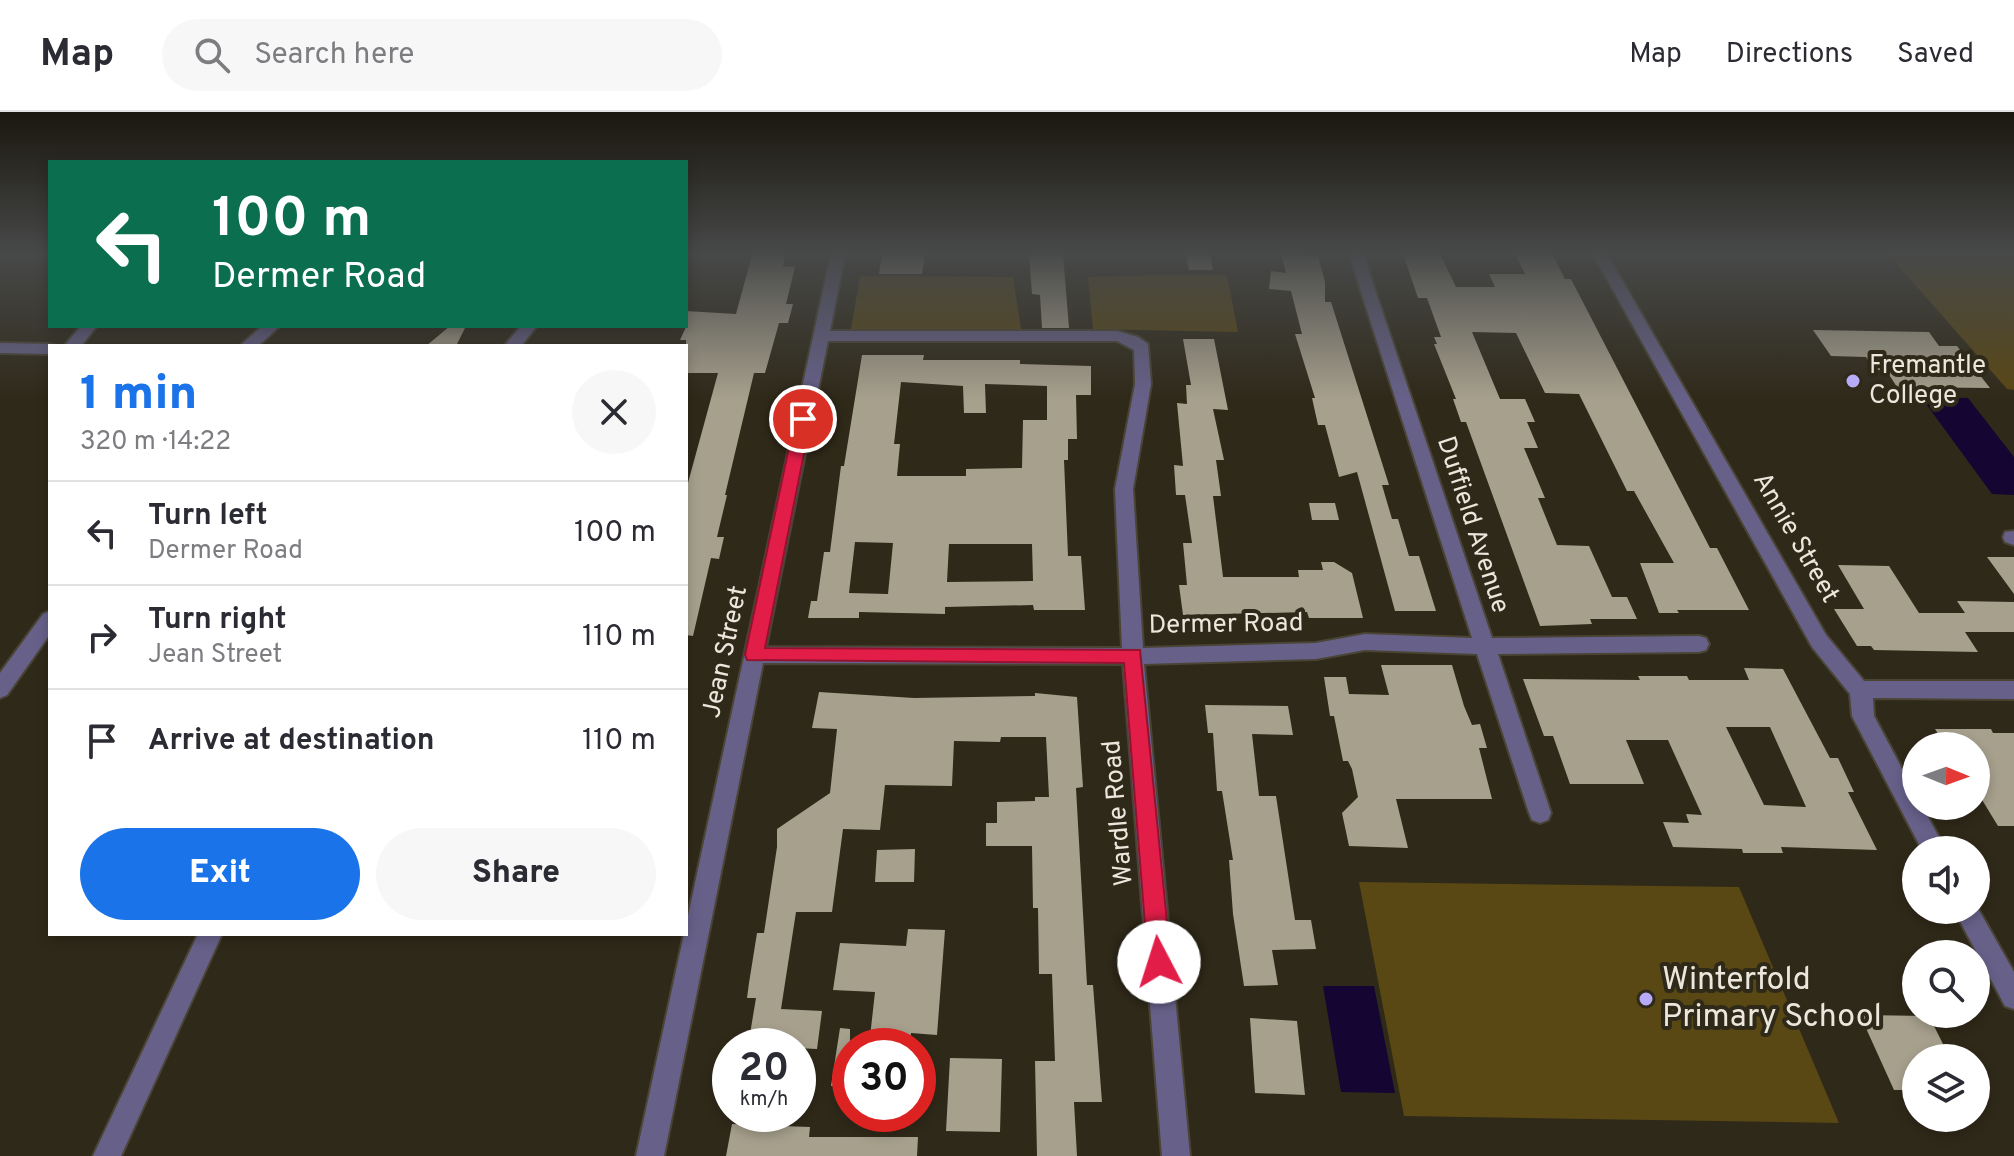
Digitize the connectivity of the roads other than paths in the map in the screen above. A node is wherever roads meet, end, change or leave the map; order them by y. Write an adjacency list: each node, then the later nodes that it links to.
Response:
1 (827, 303): 7 (street, Jean Street)
2 (1372, 303): 15 (street, Duffield Avenue)
3 (1628, 303): 19 (street, Annie Street)
4 (87, 328): 8 (street)
5 (270, 328): 9 (street)
6 (527, 328): 10 (street)
7 (820, 336): 16 (street, Jean Street); 17 (street, Wardle Road)
8 (74, 344)
9 (250, 344)
10 (514, 344)
11 (0, 348): 12 (street)
12 (48, 349)
13 (48, 622): 18 (street)
14 (1699, 644): 15 (street, Dermer Road)
15 (1485, 646): 17 (street, Dermer Road); 21 (street, Duffield Avenue)
16 (754, 655): 17 (street, Dermer Road); 27 (street, Jean Street)
17 (1133, 656): 28 (street, Wardle Road)
18 (0, 689)
19 (1859, 689): 20 (street); 22 (street, Annie Street)
20 (2014, 690)
21 (1540, 813)
22 (1926, 836)
23 (1974, 924): 25 (street)
24 (209, 936): 26 (street)
25 (2014, 997)
26 (107, 1156)
27 (650, 1156)
28 (1176, 1156)

